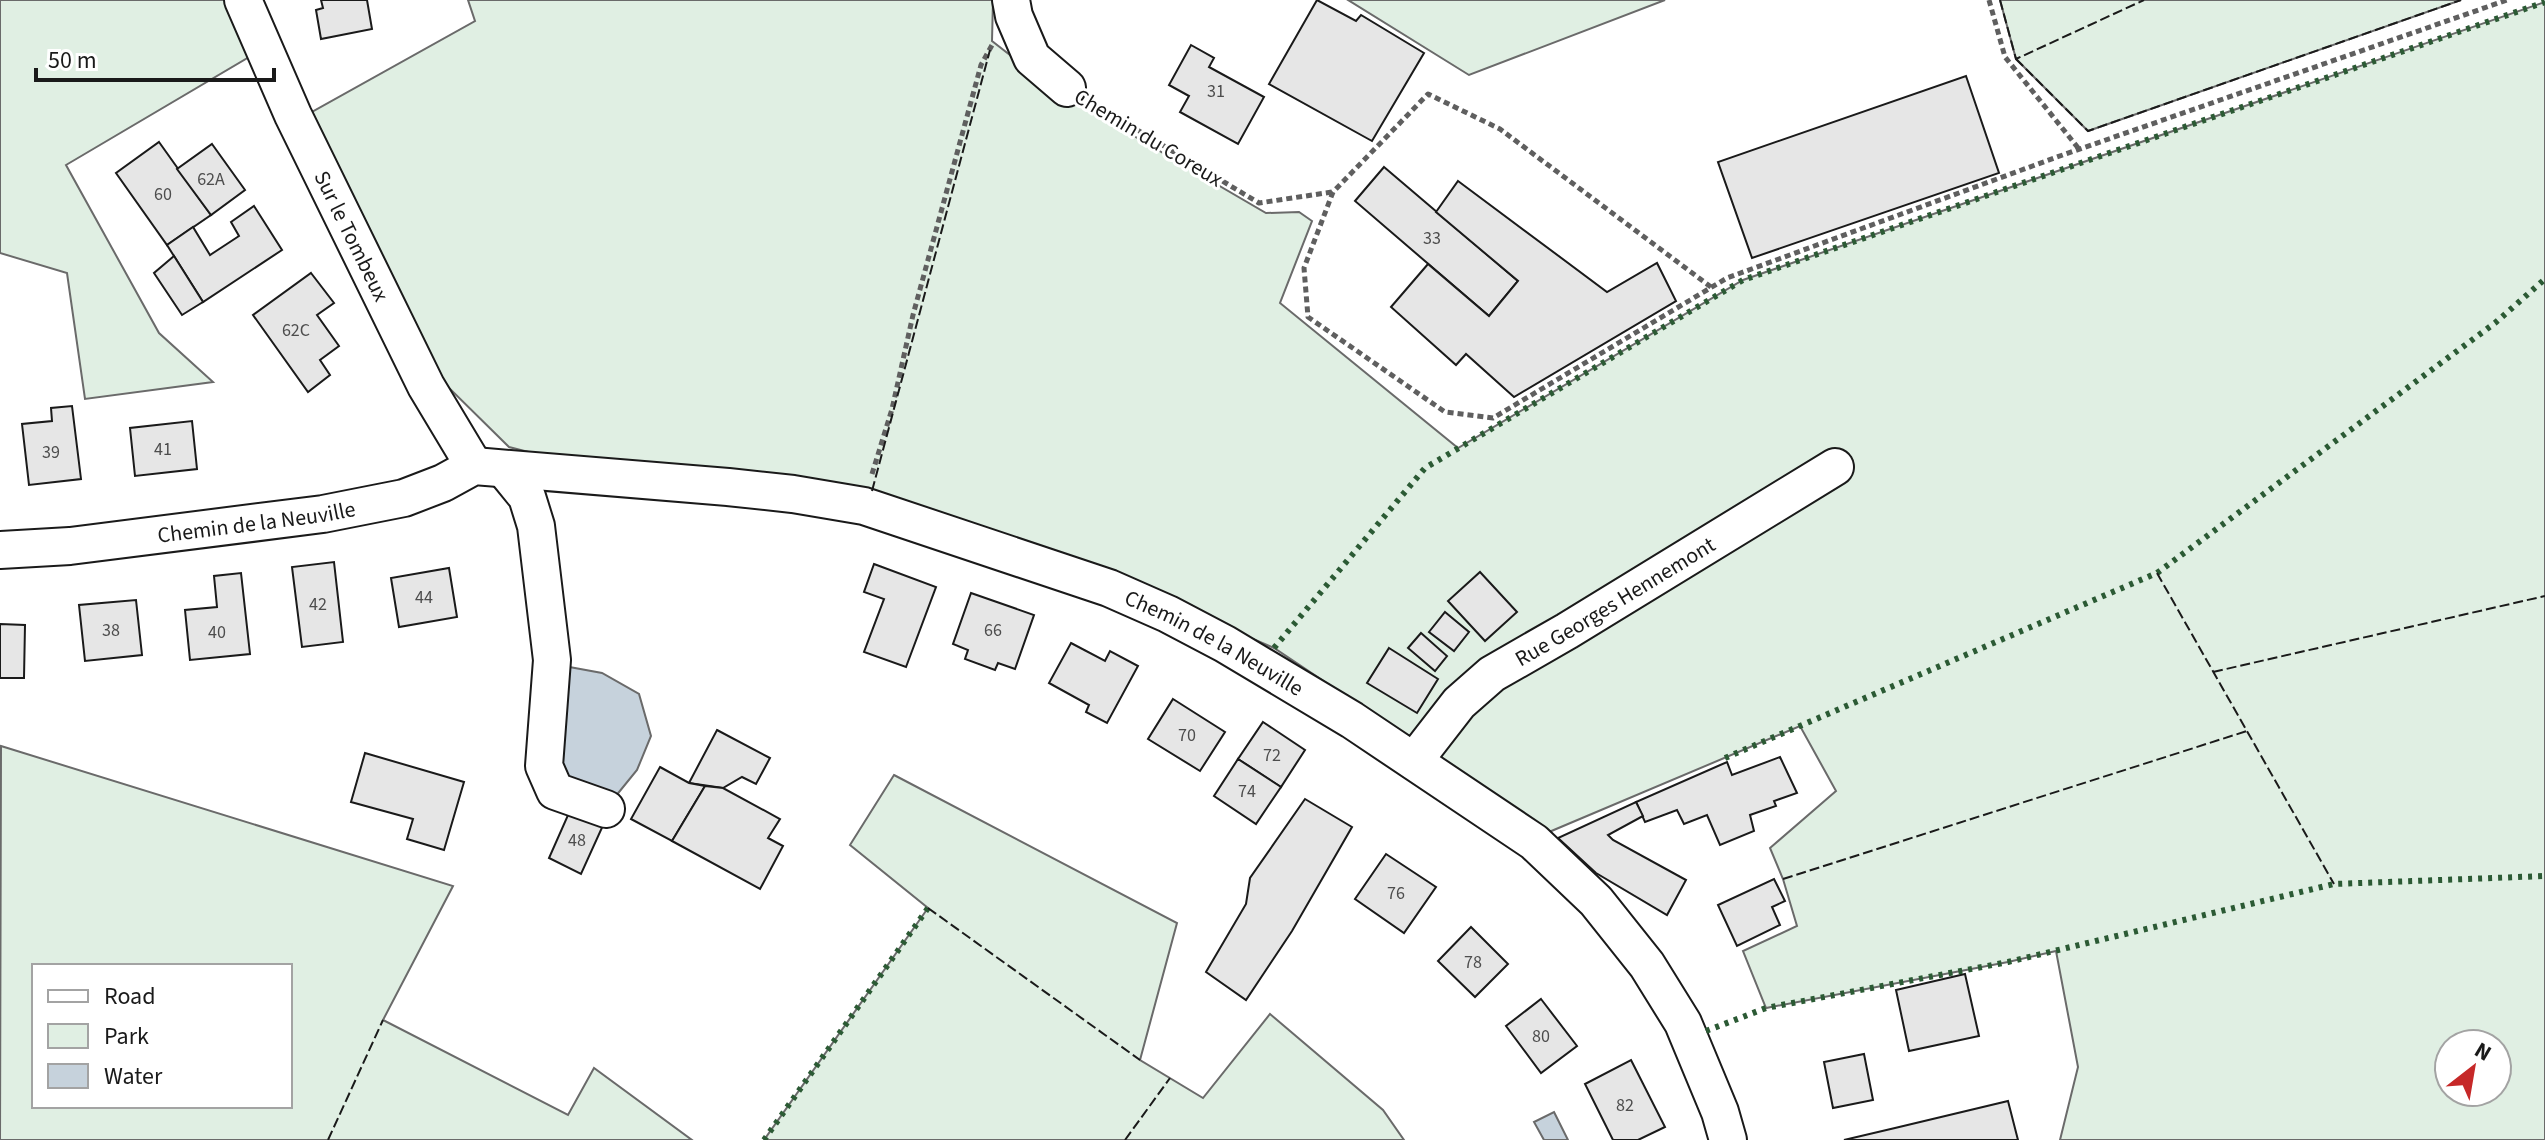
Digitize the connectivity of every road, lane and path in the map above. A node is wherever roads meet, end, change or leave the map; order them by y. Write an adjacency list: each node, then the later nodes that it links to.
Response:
1 (243, 0): 10 (street, Sur le Tombeux)
2 (1989, 0): 6 (path)
3 (2507, 0): 6 (path)
4 (1013, 8): 5 (street, Chemin du Coreux); 11 (path)
5 (1067, 88): 7 (path, Chemin du Coreux)
6 (2079, 149): 8 (path)
7 (1333, 192): 8 (path); 8 (path)
8 (1711, 287)
9 (1835, 467): 13 (street, Rue Georges Hennemont)
10 (489, 468): 11 (street, Chemin de la Neuville); 12 (street, Chemin de la Neuville); 14 (street)
11 (864, 506): 13 (street, Chemin de la Neuville)
12 (0, 550)
13 (1414, 761): 15 (street, Chemin de la Neuville)
14 (606, 809)
15 (1728, 1140)

